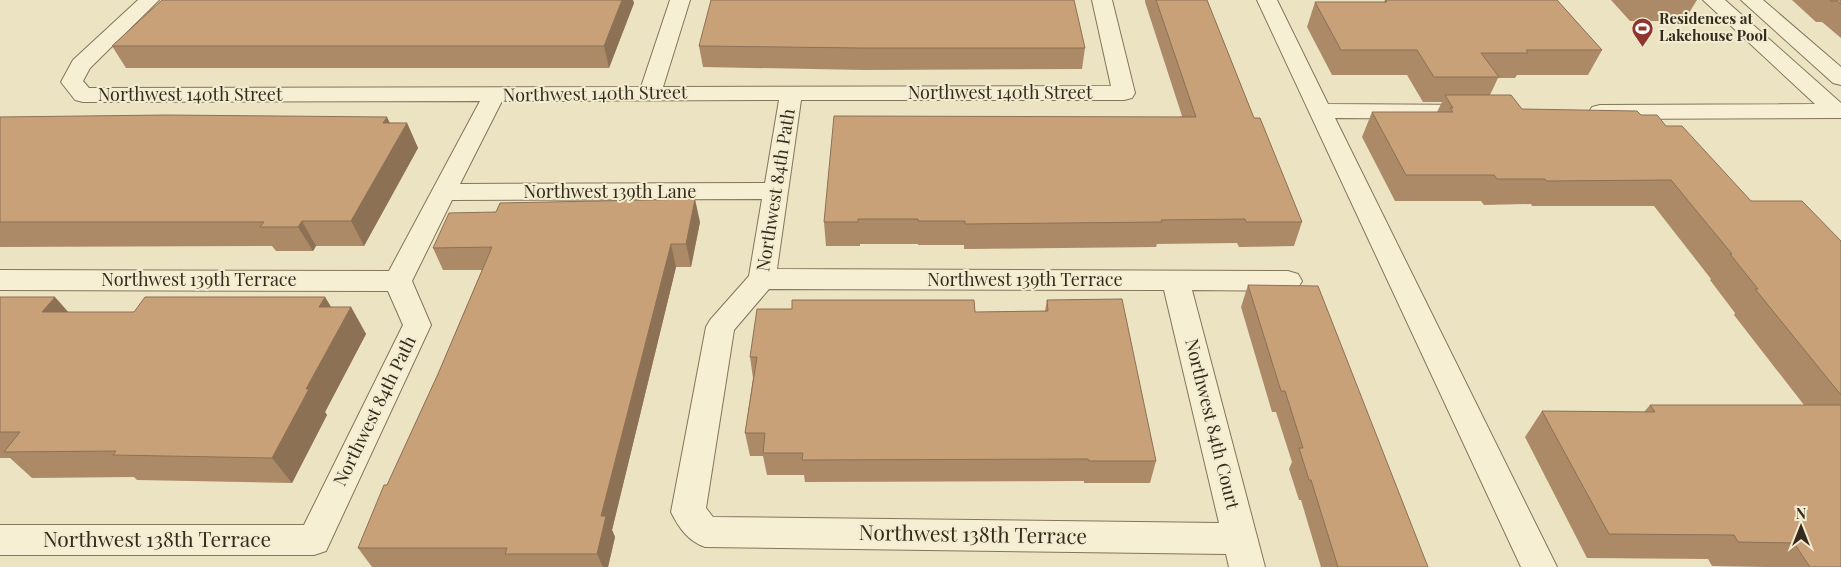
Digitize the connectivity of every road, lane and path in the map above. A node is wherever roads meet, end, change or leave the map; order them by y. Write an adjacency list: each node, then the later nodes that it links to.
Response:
1 (149, 0): 10 (street, Northwest 140th Street)
2 (680, 0): 8 (street)
3 (1102, 0): 9 (street, Northwest 140th Street)
4 (1267, 0): 11 (street)
5 (1713, 0): 14 (street)
6 (1751, 0): 7 (street)
7 (1841, 78)
8 (650, 93): 9 (street, Northwest 140th Street); 10 (street, Northwest 140th Street)
9 (791, 93): 15 (street, Northwest 84th Path)
10 (494, 95): 16 (street)
11 (1320, 111): 12 (street); 26 (street)
12 (1493, 112)
13 (1582, 112): 14 (street)
14 (1839, 112)
15 (777, 191): 16 (street, Northwest 139th Lane); 17 (street, Northwest 84th Path)
16 (444, 192): 19 (street)
17 (762, 279): 20 (street, Northwest 139th Terrace); 22 (street, Northwest 84th Path)
18 (0, 280): 19 (street, Northwest 139th Terrace)
19 (398, 281): 24 (street, Northwest 84th Path)
20 (1176, 281): 21 (street, Northwest 139th Terrace); 25 (street, Northwest 84th Court)
21 (1288, 281)
22 (705, 532): 25 (street, Northwest 138th Terrace)
23 (0, 540): 24 (street, Northwest 138th Terrace)
24 (314, 540)
25 (1244, 553)
26 (1539, 567)

